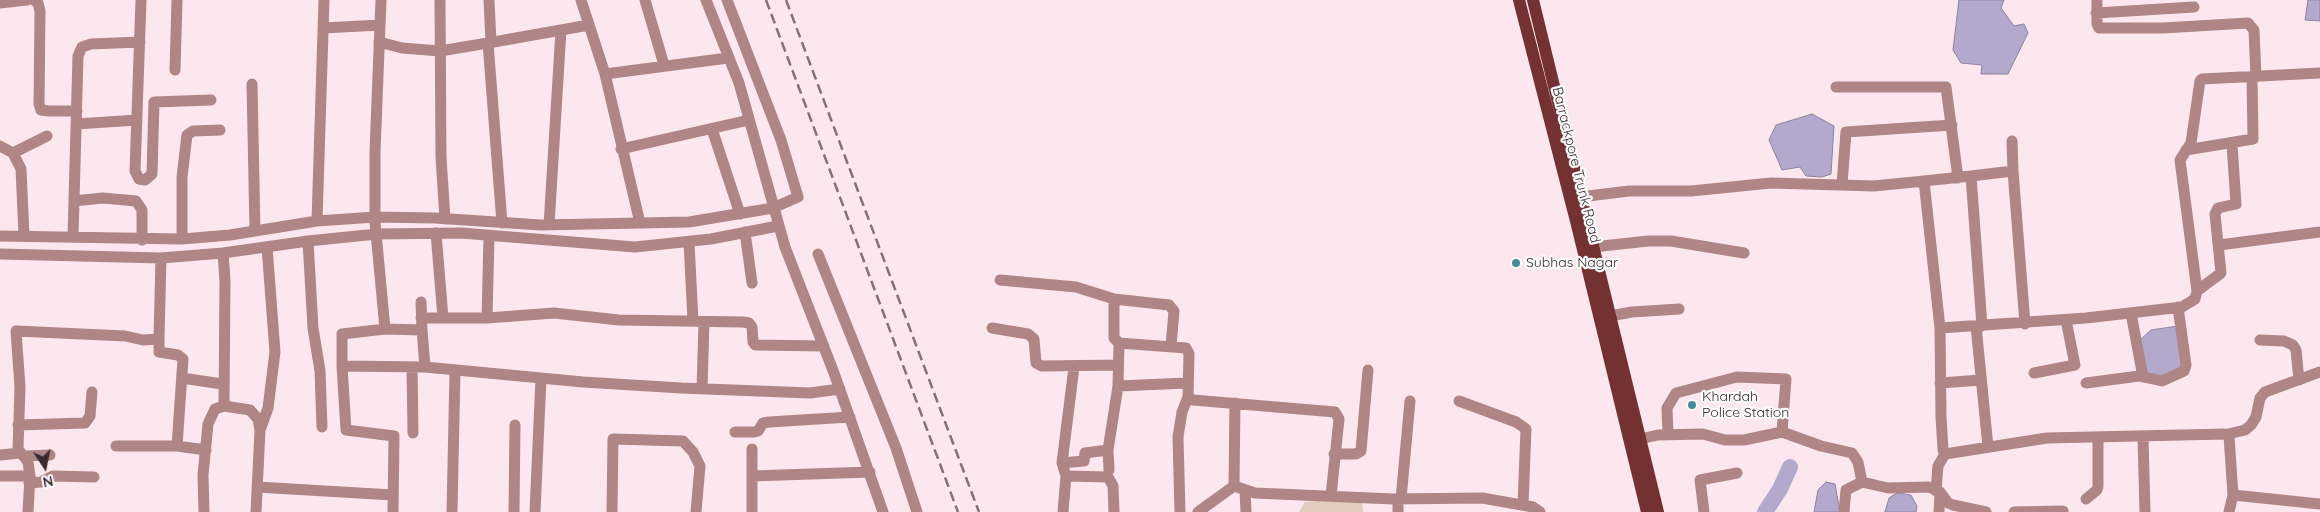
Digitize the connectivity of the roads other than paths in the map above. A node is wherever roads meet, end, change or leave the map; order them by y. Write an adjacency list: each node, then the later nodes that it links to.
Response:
1 (27, 0): 16 (street)
2 (34, 0): 37 (street)
3 (140, 0): 24 (street)
4 (177, 0): 30 (street)
5 (324, 0): 22 (street)
6 (381, 0): 19 (street)
7 (440, 0): 27 (street)
8 (489, 0): 26 (street)
9 (581, 0): 20 (street)
10 (645, 0): 29 (street)
11 (706, 0): 28 (street)
12 (727, 0): 58 (street)
13 (1518, 0): 150 (main road, Barrackpore Trunk Road)
14 (1533, 0): 56 (main road, Barrackpore Trunk Road)
15 (2097, 0): 18 (street)
16 (0, 3)
17 (2193, 3): 18 (street); 21 (street)
18 (2096, 13): 21 (street)
19 (380, 25): 22 (street); 25 (street)
20 (589, 25): 23 (street); 32 (street)
21 (2196, 26): 33 (street)
22 (323, 28): 61 (street)
23 (561, 30): 26 (street); 64 (street)
24 (140, 42): 37 (street); 38 (street)
25 (379, 42): 27 (street); 65 (street)
26 (489, 43): 27 (street); 62 (street)
27 (440, 51): 60 (street)
28 (728, 58): 29 (street); 39 (street)
29 (664, 65): 32 (street)
30 (175, 70)
31 (2320, 72): 33 (street)
32 (604, 74): 48 (street)
33 (2254, 77): 46 (street); 49 (street)
34 (252, 84): 67 (street)
35 (1836, 87): 41 (street)
36 (211, 100): 38 (street)
37 (77, 111): 40 (street)
38 (137, 120): 40 (street)
39 (749, 120): 42 (street); 58 (street)
40 (76, 124): 57 (street)
41 (1952, 125): 53 (street); 55 (street)
42 (712, 129): 48 (street); 59 (street)
43 (220, 130): 75 (street)
44 (47, 136): 50 (street)
45 (2012, 142): 51 (street)
46 (2232, 144): 49 (street); 79 (street)
47 (0, 146): 50 (street)
48 (621, 150): 63 (street)
49 (2186, 150): 89 (street)
50 (13, 153): 71 (street)
51 (2013, 171): 52 (street); 101 (street)
52 (1971, 176): 53 (street); 102 (street)
53 (1958, 178): 54 (street)
54 (1924, 181): 55 (street); 104 (street)
55 (1842, 184): 56 (street)
56 (1580, 197): 81 (main road, Barrackpore Trunk Road)
57 (74, 201): 74 (street); 76 (street)
58 (773, 208): 59 (street); 66 (street)
59 (740, 214): 63 (street)
60 (445, 219): 62 (street); 65 (street)
61 (318, 220): 65 (street); 67 (street)
62 (502, 223): 64 (street)
63 (640, 223): 64 (street)
64 (549, 225)
65 (376, 226): 70 (street); 77 (street); 105 (street)
66 (778, 226): 68 (street); 109 (street)
67 (255, 231): 75 (street)
68 (745, 232): 78 (street); 88 (street)
69 (2320, 232): 79 (street)
70 (436, 233): 73 (street); 96 (street)
71 (24, 235): 72 (street); 74 (street)
72 (0, 236)
73 (489, 236): 78 (street); 97 (street)
74 (73, 237): 76 (street)
75 (182, 239): 76 (street)
76 (142, 240)
77 (308, 241): 80 (street); 141 (street)
78 (689, 242): 99 (street)
79 (2219, 245): 89 (street)
80 (266, 247): 82 (street); 142 (street)
81 (1593, 247): 83 (street); 95 (main road, Barrackpore Trunk Road)
82 (223, 253): 86 (street); 128 (street)
83 (1744, 253)
84 (0, 254): 86 (street)
85 (818, 254): 196 (street)
86 (162, 258): 106 (street)
87 (1000, 280): 90 (street)
88 (752, 283)
89 (2197, 291): 92 (street)
90 (1114, 299): 108 (street); 110 (street)
91 (420, 302): 100 (street)
92 (2178, 307): 94 (street); 120 (street)
93 (1679, 310): 95 (street)
94 (2131, 313): 98 (street); 120 (street)
95 (1610, 316): 150 (main road, Barrackpore Trunk Road)
96 (443, 318): 97 (street); 100 (street)
97 (487, 318): 99 (street)
98 (2066, 320): 101 (street); 118 (street)
99 (698, 321): 109 (street); 130 (street)
100 (422, 324): 105 (street); 113 (street)
101 (2024, 324): 102 (street)
102 (1979, 326): 104 (street); 123 (street)
103 (992, 328): 115 (street)
104 (1940, 328): 126 (street)
105 (385, 329): 112 (street)
106 (159, 339): 121 (street); 139 (street)
107 (2260, 340): 124 (street)
108 (1118, 343): 110 (street); 111 (street)
109 (824, 346): 131 (street)
110 (1171, 346): 125 (street)
111 (1118, 365): 115 (street); 129 (street)
112 (342, 366): 114 (street); 175 (street)
113 (424, 366): 114 (street); 117 (street)
114 (412, 367): 145 (street)
115 (1074, 367): 162 (street)
116 (1368, 370): 158 (street)
117 (455, 371): 122 (street); 189 (street)
118 (2034, 372)
119 (2320, 372): 124 (street)
120 (2142, 377): 127 (street)
121 (182, 378): 128 (street); 152 (street)
122 (541, 378): 130 (street); 191 (street)
123 (1981, 380): 126 (street); 153 (street)
124 (2299, 380): 146 (street)
125 (1187, 383): 129 (street); 133 (street)
126 (1940, 383): 159 (street)
127 (2086, 383)
128 (222, 384): 137 (street)
129 (1118, 386): 156 (street)
130 (702, 389): 131 (street)
131 (840, 389): 138 (street)
132 (92, 392): 139 (street)
133 (1188, 397): 136 (street); 199 (street)
134 (1459, 401): 181 (street)
135 (1410, 402): 178 (street)
136 (1235, 403): 158 (street); 173 (street)
137 (224, 406): 142 (street); 154 (street)
138 (850, 417): 143 (street); 164 (street)
139 (18, 425): 157 (street)
140 (514, 425): 190 (street)
141 (322, 427)
142 (260, 430): 172 (street)
143 (735, 432)
144 (1782, 432): 147 (street); 147 (street); 171 (street)
145 (413, 433)
146 (2228, 434): 149 (street); 176 (street)
147 (1668, 435): 150 (street)
148 (2098, 437): 149 (street); 153 (street); 179 (street)
149 (2143, 437): 211 (street)
150 (1635, 440): 204 (main road, Barrackpore Trunk Road); 205 (main road, Barrackpore Trunk Road)
151 (116, 446): 152 (street)
152 (177, 446): 154 (street)
153 (1988, 447): 159 (street)
154 (206, 450): 186 (street)
155 (752, 450): 167 (street)
156 (1108, 450): 162 (street); 163 (street)
157 (23, 454): 160 (street); 161 (street); 170 (street)
158 (1334, 454): 177 (street)
159 (1945, 454): 174 (street)
160 (0, 455)
161 (50, 455)
162 (1062, 463): 168 (street)
163 (1109, 470)
164 (870, 472): 167 (street); 195 (street)
165 (1736, 473): 206 (street)
166 (0, 476): 170 (street)
167 (752, 476): 194 (street)
168 (1066, 476): 197 (street); 198 (street)
169 (94, 477): 170 (street)
170 (30, 480): 185 (street)
171 (1862, 482): 174 (street); 207 (street)
172 (257, 487): 175 (street); 187 (street)
173 (1240, 488): 177 (street); 200 (street); 201 (street)
174 (1938, 492): 208 (street); 209 (street)
175 (393, 495): 188 (street)
176 (2233, 495): 183 (street); 212 (street)
177 (1332, 496): 178 (street)
178 (1400, 499): 182 (street); 202 (street)
179 (2086, 499)
180 (2320, 504): 183 (street)
181 (1523, 505): 182 (street); 203 (street)
182 (1508, 507)
183 (2304, 507)
184 (2063, 511): 210 (street)
185 (28, 512)
186 (204, 512)
187 (256, 512)
188 (394, 512)
189 (452, 512)
190 (514, 512)
191 (535, 512)
192 (612, 512): 193 (street)
193 (696, 512)
194 (752, 512)
195 (883, 512)
196 (918, 512)
197 (1063, 512)
198 (1114, 512)
199 (1180, 512)
200 (1198, 512)
201 (1246, 512)
202 (1398, 512)
203 (1540, 512)
204 (1647, 512)
205 (1658, 512)
206 (1704, 512)
207 (1844, 512)
208 (1939, 512)
209 (1986, 512)
210 (2014, 512)
211 (2146, 512)
212 (2230, 512)

